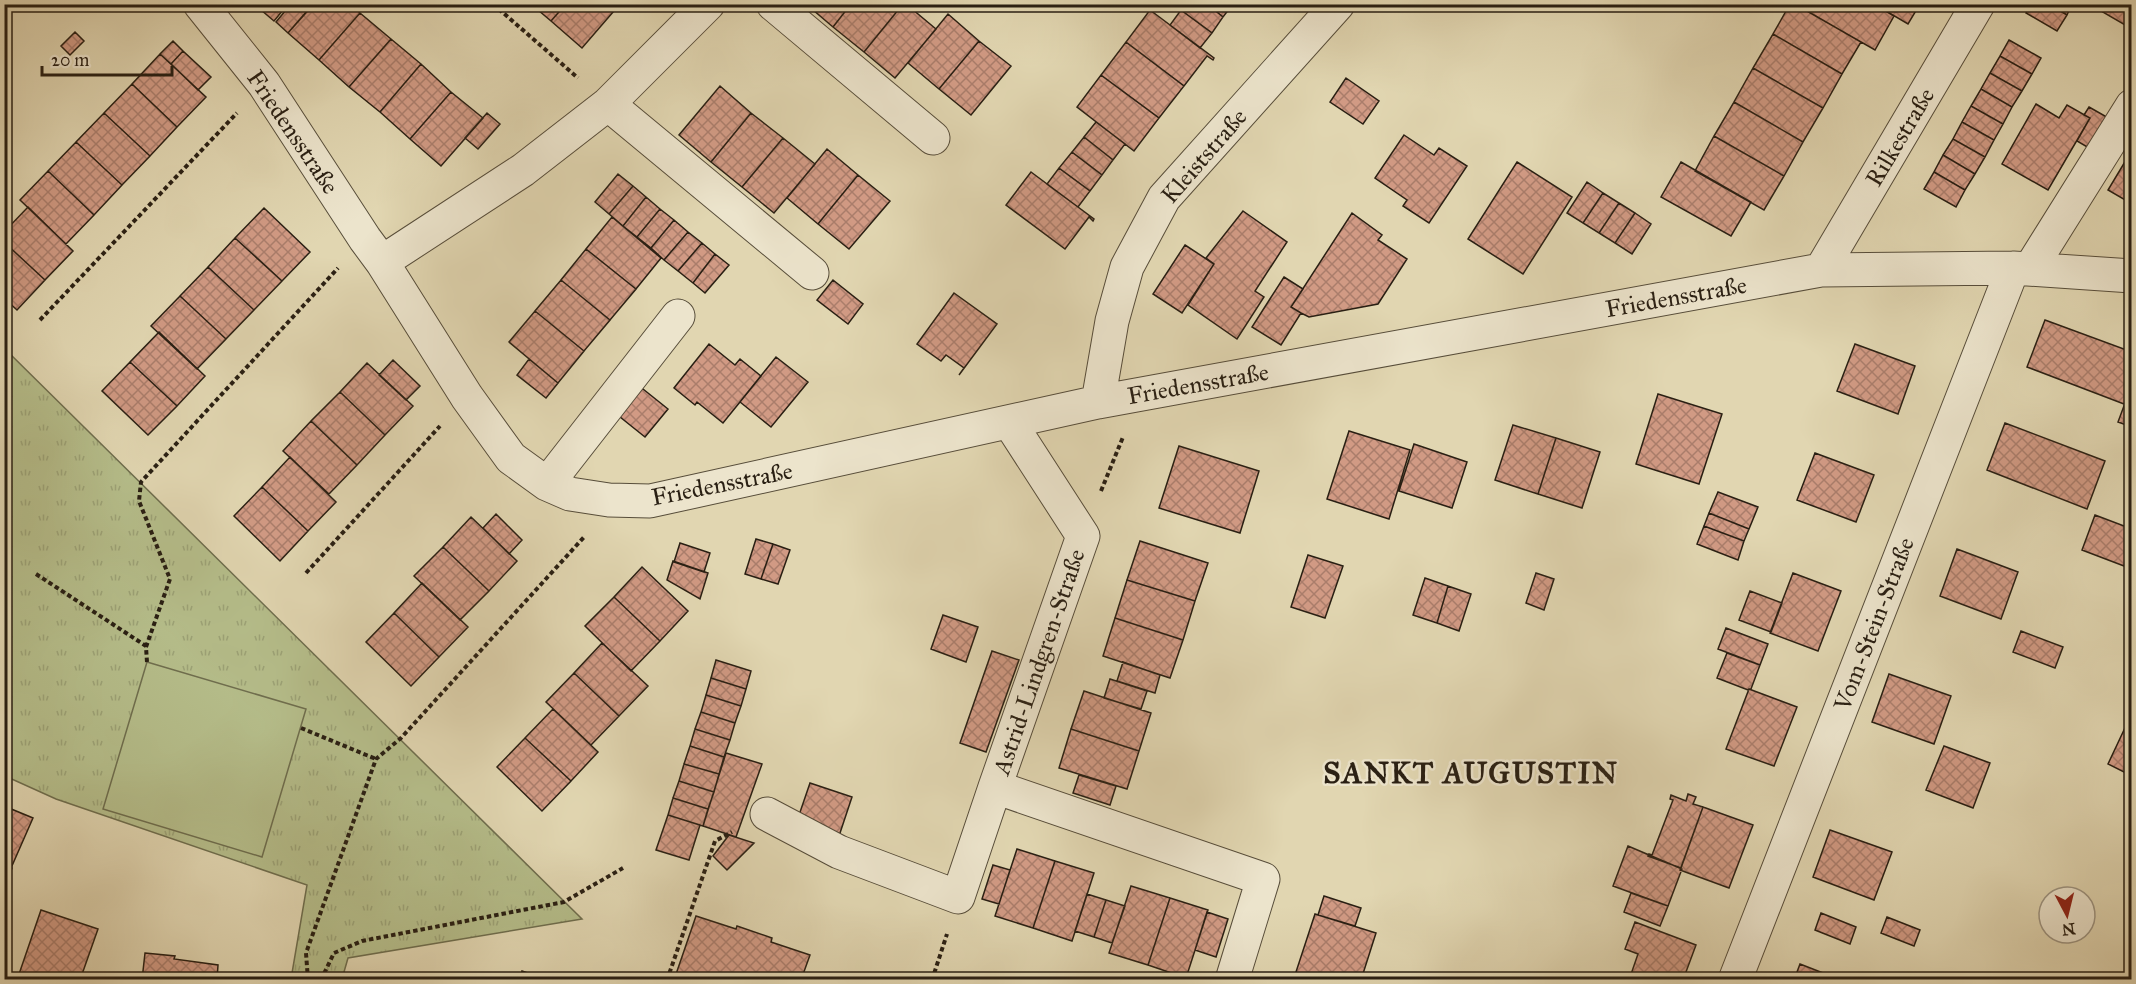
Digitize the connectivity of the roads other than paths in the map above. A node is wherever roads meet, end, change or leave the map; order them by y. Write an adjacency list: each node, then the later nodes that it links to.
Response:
1 (200, 4): 9 (street, Friedensstraße)
2 (708, 4): 6 (street)
3 (773, 4): 8 (street)
4 (1338, 4): 15 (street, Kleiststraße)
5 (1978, 4): 11 (street, Rilkestraße)
6 (608, 104): 9 (street); 12 (street)
7 (2132, 106): 10 (street, Vom-Stein-Straße)
8 (933, 138)
9 (374, 251): 17 (street, Friedensstraße)
10 (2022, 269): 11 (street, Friedensstraße); 13 (street, Friedensstraße); 21 (street, Vom-Stein-Straße)
11 (1821, 270): 15 (street, Friedensstraße)
12 (812, 273)
13 (2132, 276)
14 (678, 316): 17 (street)
15 (1098, 402): 16 (street, Friedensstraße)
16 (1010, 423): 17 (street, Friedensstraße); 18 (street, Astrid-Lindgren-Straße)
17 (547, 484)
18 (995, 787): 19 (street); 20 (street, Astrid-Lindgren-Straße)
19 (767, 814)
20 (1232, 980)
21 (1735, 980)

